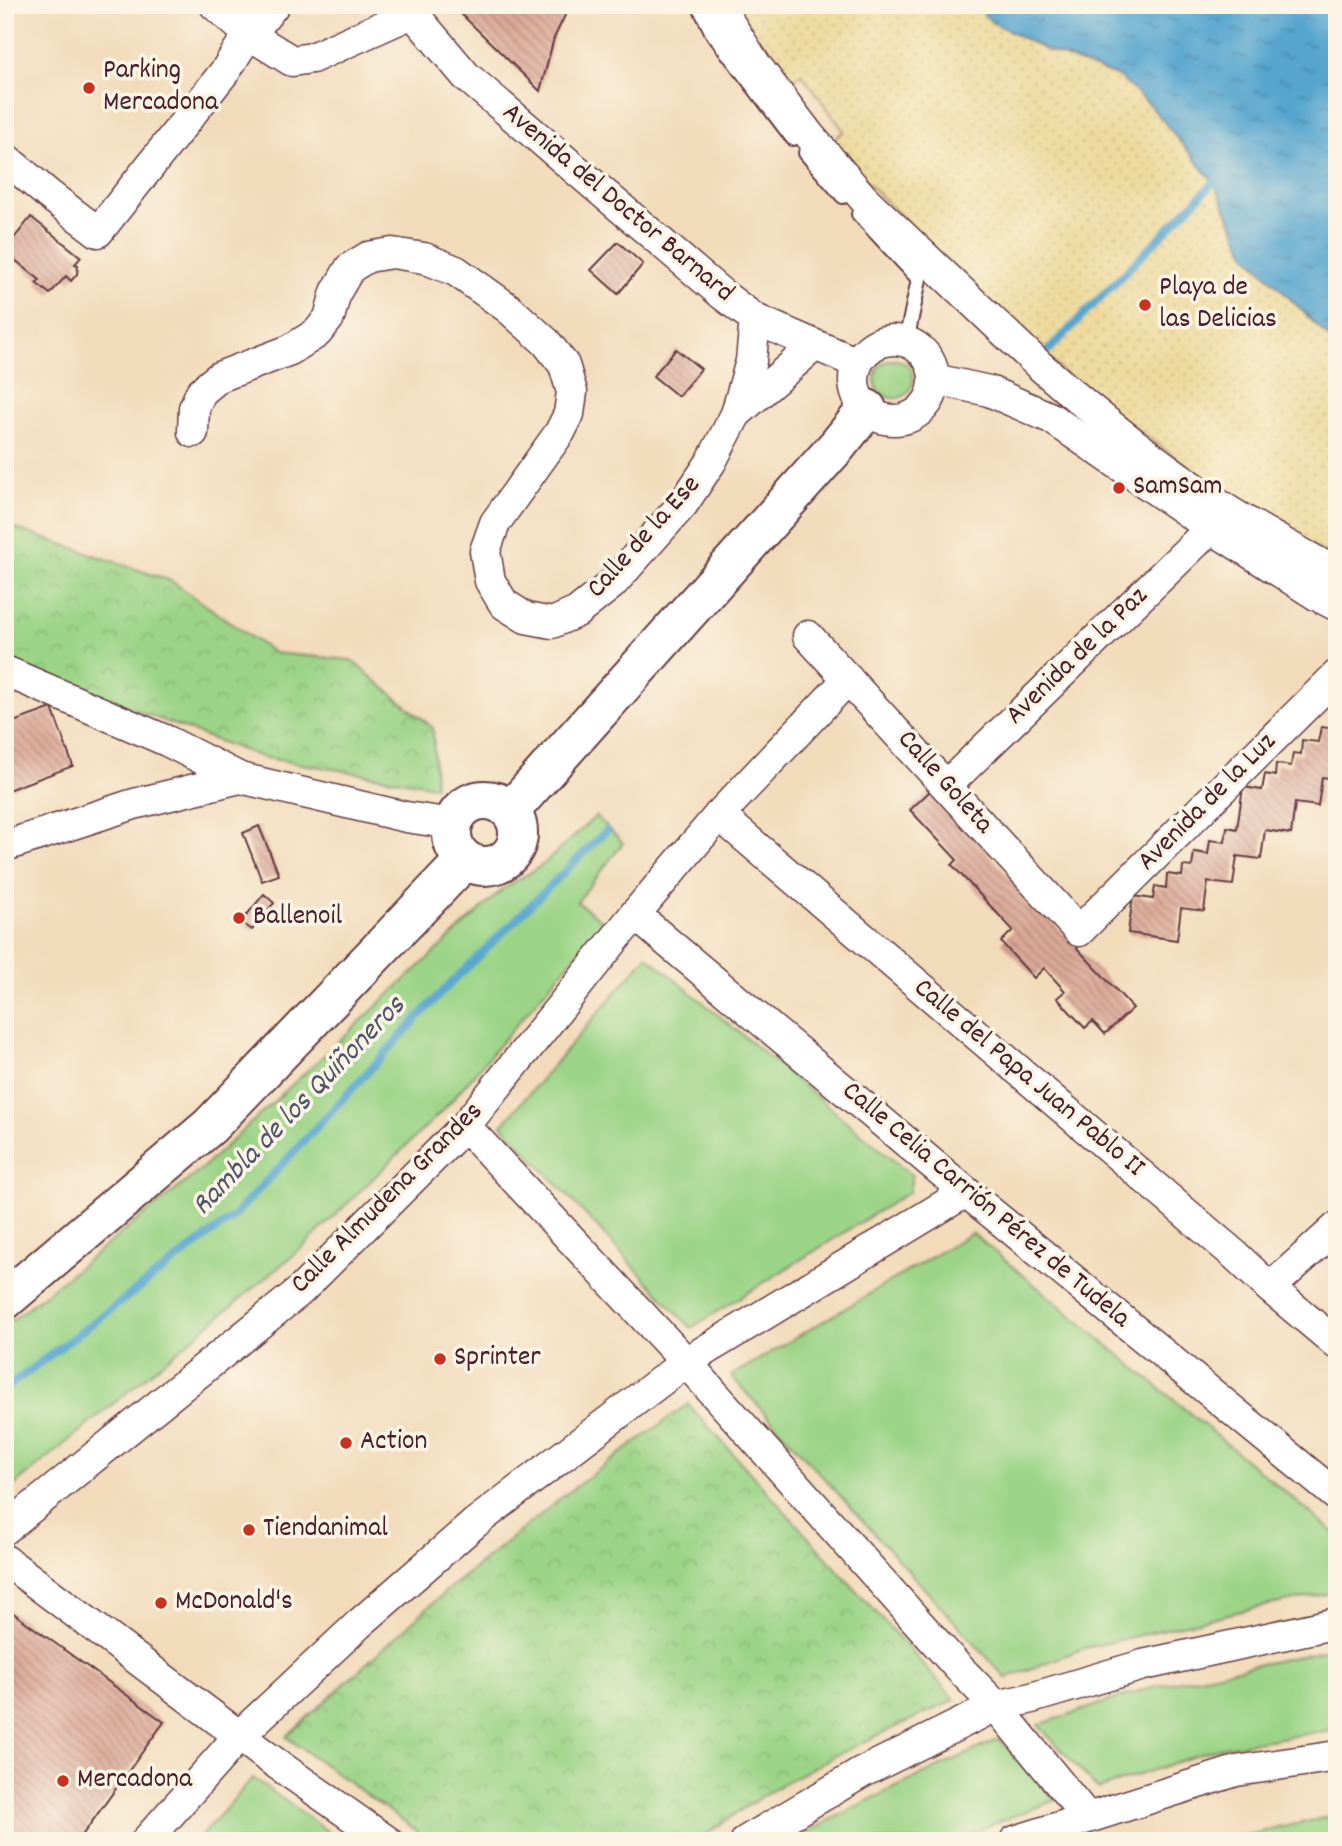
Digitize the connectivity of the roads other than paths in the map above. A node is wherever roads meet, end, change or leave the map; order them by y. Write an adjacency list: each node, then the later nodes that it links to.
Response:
1 (215, 5): 6 (street)
2 (274, 5): 6 (street)
3 (699, 5): 9 (lane)
4 (718, 5): 17 (street)
5 (409, 9): 6 (street); 8 (street, Avenida del Doctor Barnard)
6 (250, 35): 7 (street)
7 (5, 158)
8 (754, 319): 10 (street, Avenida del Doctor Barnard); 14 (street, Calle de la Ese)
9 (906, 342): 11 (street); 12 (street)
10 (814, 346): 11 (street, Avenida del Doctor Barnard); 14 (street, Calle de la Ese)
11 (857, 363): 13 (street)
12 (934, 379): 13 (street); 16 (street)
13 (867, 409): 25 (main road)
14 (736, 414): 15 (street, Calle de la Ese)
15 (193, 432)
16 (1211, 528): 18 (street); 24 (street, Avenida de la Paz)
17 (1337, 573)
18 (1337, 606)
19 (808, 636): 22 (street, Calle Goleta)
20 (5, 671): 23 (street)
21 (1337, 675): 31 (street, Avenida de la Luz)
22 (848, 679): 24 (street, Calle Goleta); 26 (street, Calle Almudena Grandes)
23 (240, 778): 27 (street); 28 (street)
24 (946, 786): 31 (street, Calle Goleta)
25 (510, 811): 27 (main road); 29 (main road)
26 (719, 815): 30 (street, Calle Almudena Grandes); 37 (street, Calle del Papa Juan Pablo II)
27 (453, 824): 29 (main road)
28 (5, 846)
29 (465, 860): 34 (main road)
30 (635, 914): 32 (street, Calle Almudena Grandes); 33 (street, Calle Celia Carrión Pérez de Tudela)
31 (1079, 930)
32 (465, 1126): 40 (street); 42 (street, Calle Almudena Grandes)
33 (966, 1192): 40 (street); 41 (street, Calle Celia Carrión Pérez de Tudela)
34 (97, 1220): 36 (main road); 38 (main road)
35 (1337, 1227): 37 (street)
36 (5, 1277)
37 (1270, 1288): 39 (street, Calle del Papa Juan Pablo II)
38 (5, 1300)
39 (1337, 1344)
40 (685, 1362): 45 (street); 46 (street)
41 (1337, 1496)
42 (5, 1529)
43 (5, 1560): 46 (street)
44 (1337, 1623): 45 (street)
45 (996, 1706): 48 (street); 51 (street)
46 (239, 1736): 49 (street); 50 (street)
47 (1337, 1756): 48 (street)
48 (1087, 1817): 52 (street)
49 (146, 1841)
50 (387, 1841)
51 (746, 1841)
52 (1015, 1841)

